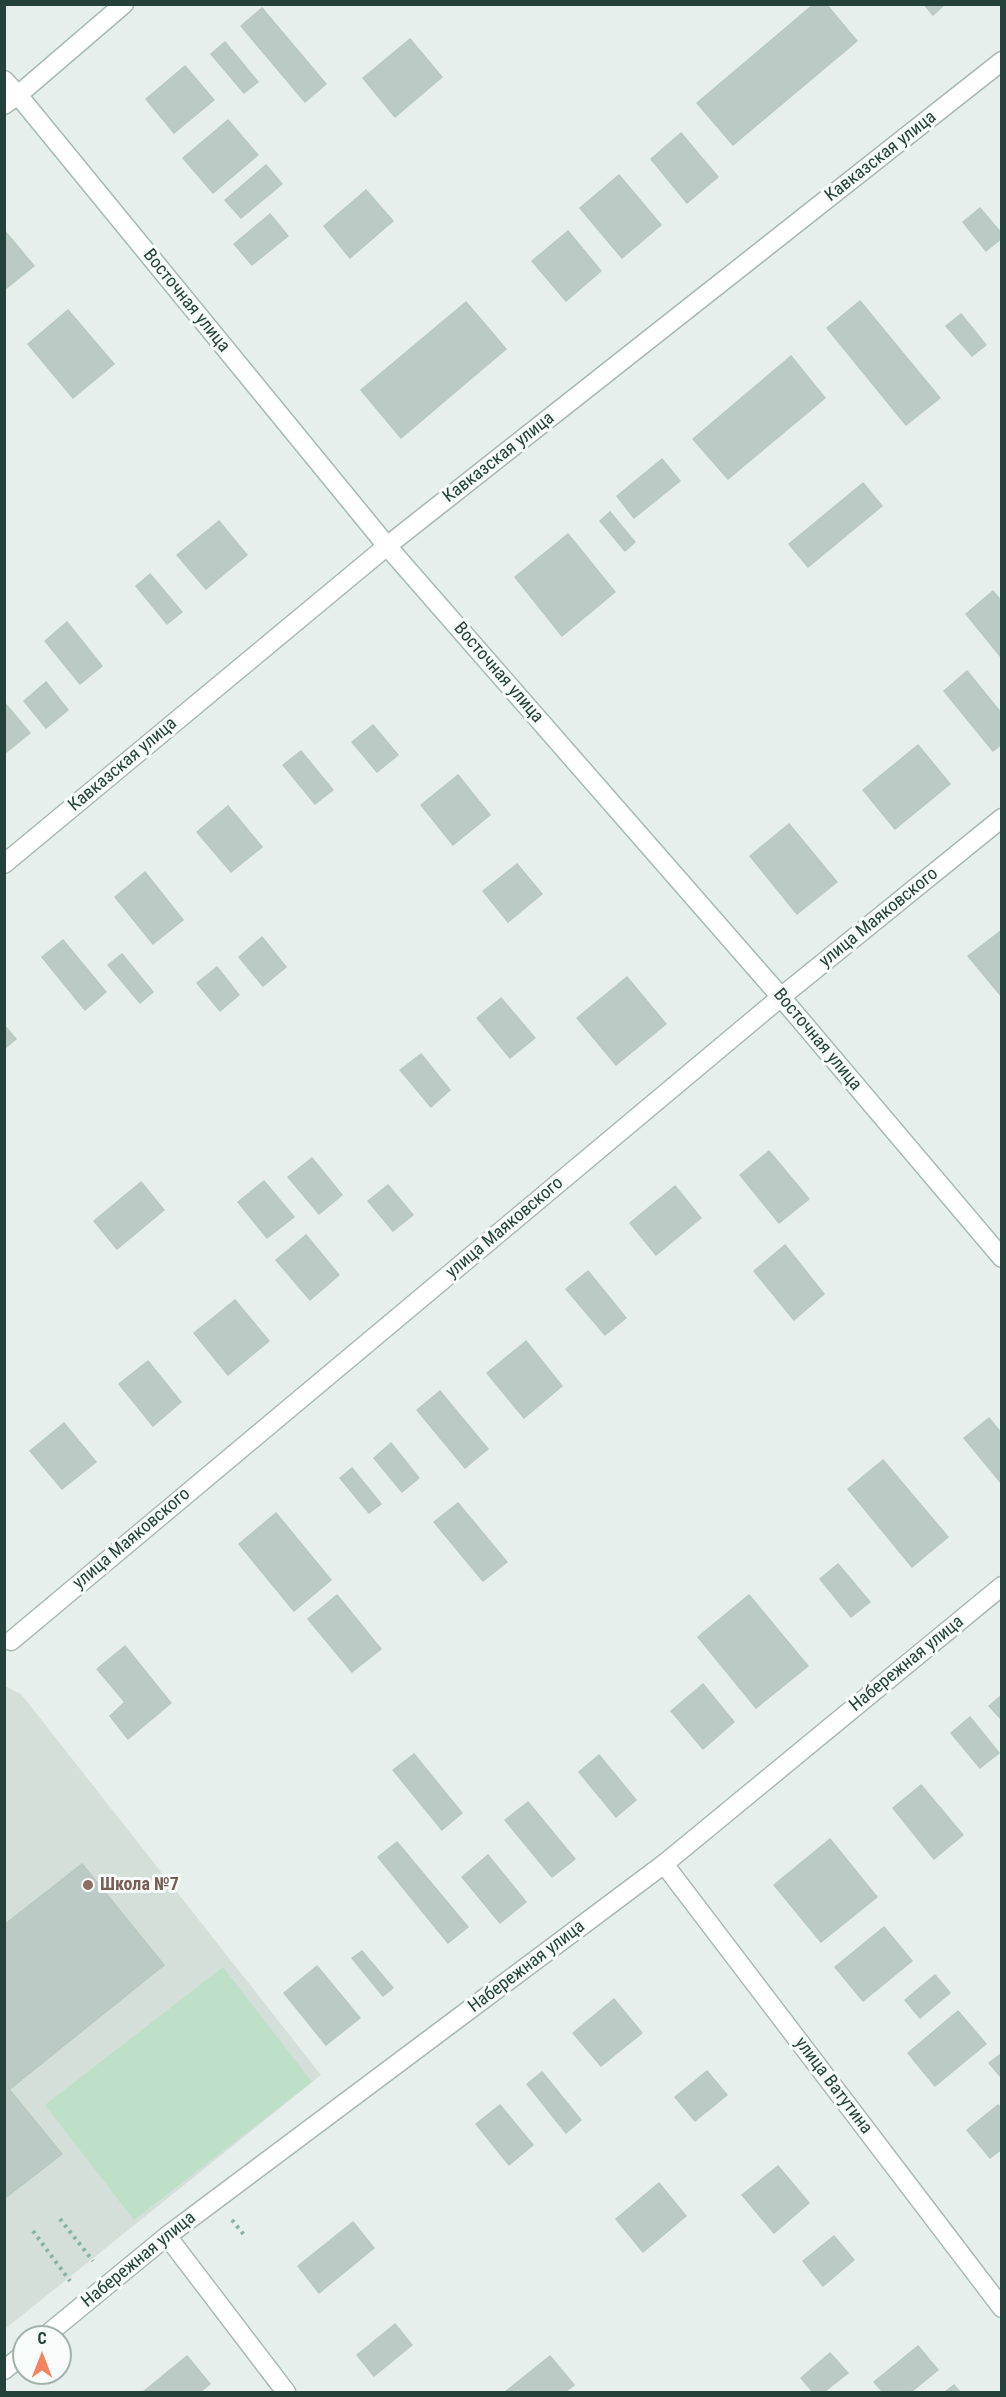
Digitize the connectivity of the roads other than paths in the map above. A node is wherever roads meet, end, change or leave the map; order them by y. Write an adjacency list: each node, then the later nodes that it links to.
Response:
1 (124, 4): 4 (street)
2 (1002, 61): 5 (street, Кавказская улица)
3 (4, 80): 4 (street, Восточная улица)
4 (11, 100): 5 (street, Восточная улица)
5 (387, 546): 7 (street, Кавказская улица); 8 (street, Восточная улица)
6 (1002, 818): 8 (street, улица Маяковского)
7 (4, 864)
8 (781, 997): 9 (street, Восточная улица); 11 (street, улица Маяковского)
9 (1002, 1258)
10 (1002, 1586): 12 (street, Набережная улица)
11 (11, 1641)
12 (664, 1864): 13 (street, Набережная улица); 14 (street, улица Ватутина)
13 (167, 2236): 15 (street, Набережная улица); 16 (street)
14 (1002, 2308)
15 (59, 2325)
16 (286, 2392)

